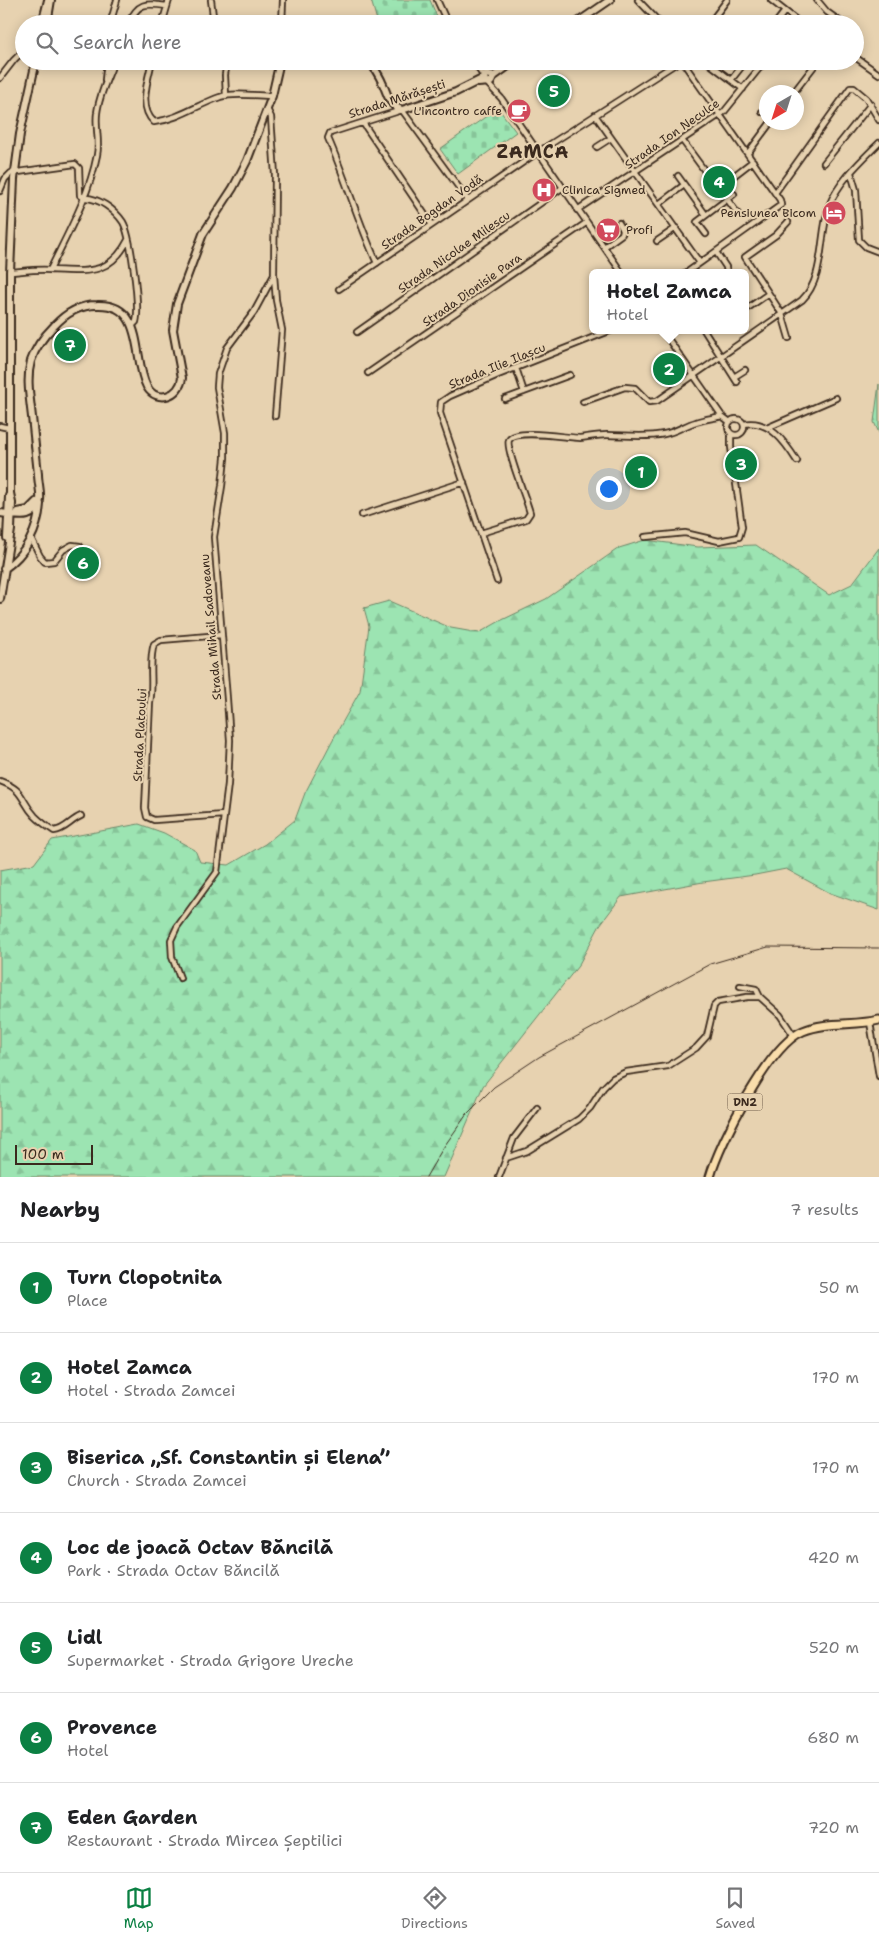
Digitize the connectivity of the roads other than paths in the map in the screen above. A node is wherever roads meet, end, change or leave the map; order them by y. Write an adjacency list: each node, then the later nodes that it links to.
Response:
1 (49, 0): 14 (street); 15 (street)
2 (117, 0): 16 (street)
3 (170, 0): 12 (street)
4 (211, 0): 19 (street)
5 (284, 0): 20 (street)
6 (437, 0): 21 (street)
7 (610, 0): 22 (street)
8 (638, 0): 23 (street)
9 (727, 0): 24 (street)
10 (771, 0): 13 (street)
11 (817, 0): 27 (street)
12 (167, 6): 17 (street); 18 (street)
13 (785, 11): 25 (street); 26 (street)
14 (45, 15)
15 (48, 15)
16 (113, 15)
17 (134, 15)
18 (164, 15)
19 (213, 15)
20 (283, 15)
21 (444, 15)
22 (588, 15)
23 (652, 15)
24 (716, 15)
25 (782, 15)
26 (790, 15)
27 (831, 15)
28 (15, 60): 46 (street)
29 (864, 63): 45 (street)
30 (34, 70): 70 (street)
31 (106, 70): 51 (street)
32 (111, 70): 51 (street)
33 (151, 70): 52 (street)
34 (226, 70): 52 (street)
35 (278, 70): 53 (street)
36 (376, 70): 56 (street)
37 (481, 70): 47 (street)
38 (502, 70): 47 (street, Strada Mărășești)
39 (667, 70): 58 (street, Strada Bogdan Vodă)
40 (688, 70): 57 (street)
41 (716, 70): 48 (street)
42 (739, 70): 48 (street)
43 (757, 70): 50 (street, Strada Ion Neculce)
44 (811, 70): 49 (street)
45 (879, 74)
46 (0, 78)
47 (488, 78): 56 (street, Strada Mărășești); 66 (street)
48 (731, 80): 50 (street)
49 (799, 85)
50 (743, 89): 57 (street, Strada Ion Neculce)
51 (103, 90): 81 (street)
52 (226, 96): 53 (street)
53 (272, 96): 55 (street)
54 (871, 104): 59 (street); 69 (street); 79 (street)
55 (267, 109): 106 (street, Strada Mihail Sadoveanu); 111 (street)
56 (402, 110): 60 (street, Strada Mărășești); 83 (street)
57 (721, 114): 63 (street, Strada Ion Neculce); 67 (street)
58 (595, 115): 62 (street); 66 (street, Strada Bogdan Vodă)
59 (879, 120)
60 (363, 124): 91 (street); 99 (street, Strada Mărășești)
61 (765, 130): 67 (street)
62 (610, 138): 65 (street); 71 (street)
63 (682, 140): 71 (street, Strada Ion Neculce); 73 (street)
64 (879, 143): 72 (street)
65 (597, 147)
66 (538, 152): 77 (street); 83 (street, Strada Bogdan Vodă)
67 (748, 153): 68 (street)
68 (753, 161): 74 (street); 79 (street)
69 (824, 163)
70 (14, 172): 78 (street); 81 (street); 105 (street)
71 (635, 172): 84 (street); 85 (street, Strada Ion Neculce)
72 (851, 173): 98 (street); 110 (street)
73 (707, 174)
74 (722, 175)
75 (678, 176): 76 (street)
76 (684, 185): 84 (street); 87 (street)
77 (562, 188): 85 (street); 112 (street, Strada Nicolae Milescu)
78 (0, 191)
79 (775, 193): 97 (street)
80 (734, 194): 82 (street)
81 (84, 198): 94 (street); 104 (street)
82 (727, 199): 86 (street); 87 (street)
83 (468, 200): 91 (street, Strada Bogdan Vodă)
84 (659, 204): 92 (street)
85 (578, 210): 89 (street)
86 (738, 214)
87 (706, 215): 93 (street)
88 (788, 222): 108 (street)
89 (586, 223): 96 (street); 120 (street, Strada Dionisie Para)
90 (619, 223): 96 (street)
91 (432, 225): 99 (street, Strada Bogdan Vodă)
92 (676, 228): 95 (street); 100 (street)
93 (706, 234)
94 (128, 239): 104 (street); 111 (street)
95 (657, 242)
96 (604, 247): 101 (street)
97 (716, 252): 100 (street); 103 (street)
98 (879, 252)
99 (377, 263): 107 (street, Strada Bogdan Vodă)
100 (700, 263): 102 (street)
101 (619, 269)
102 (692, 269)
103 (726, 269)
104 (50, 270): 105 (street)
105 (10, 272): 132 (street)
106 (274, 275): 127 (street, Strada Mihail Sadoveanu); 148 (street, Strada Mihail Sadoveanu)
107 (339, 289)
108 (768, 294): 109 (street); 110 (street)
109 (749, 307)
110 (782, 314): 116 (street); 117 (street)
111 (132, 326): 137 (street)
112 (358, 332)
113 (602, 334): 118 (street, Strada Ilie Ilașcu)
114 (665, 334): 122 (street)
115 (707, 334): 117 (street)
116 (789, 338)
117 (721, 356): 119 (street); 122 (street)
118 (516, 368): 123 (street); 136 (street, Strada Ilie Ilașcu)
119 (745, 370)
120 (368, 373)
121 (570, 375): 123 (street)
122 (693, 375): 126 (street); 128 (street)
123 (524, 392): 125 (street)
124 (836, 398): 133 (street)
125 (505, 399)
126 (583, 402)
127 (275, 416)
128 (722, 416): 129 (street); 141 (street)
129 (730, 422): 130 (street); 134 (street)
130 (744, 424): 133 (street); 134 (street)
131 (0, 426): 132 (street)
132 (9, 428): 139 (street)
133 (769, 428): 135 (street)
134 (732, 434): 142 (street)
135 (797, 461)
136 (464, 482): 140 (street); 141 (street, Strada Ilie Ilașcu)
137 (38, 483): 138 (street); 139 (street)
138 (40, 500): 139 (street); 143 (street)
139 (8, 514): 145 (street)
140 (362, 515)
141 (481, 532): 146 (street, Strada Ilie Ilașcu)
142 (645, 537)
143 (31, 538): 144 (street); 145 (street)
144 (83, 553)
145 (4, 569): 147 (street)
146 (497, 580)
147 (0, 598)
148 (221, 635): 150 (street, Strada Mihail Sadoveanu); 150 (street, Strada Platoului)
149 (0, 780): 151 (street)
150 (224, 815): 152 (street, Strada Mihail Sadoveanu)
151 (81, 816)
152 (180, 978)
153 (740, 986): 154 (street)
154 (760, 997): 157 (street); 160 (street)
155 (879, 1020): 156 (main road, DN2)
156 (870, 1022): 157 (main road, DN2); 158 (street)
157 (794, 1036): 162 (main road, DN2)
158 (879, 1076)
159 (537, 1108): 160 (street)
160 (506, 1158): 161 (street)
161 (499, 1177)
162 (710, 1177)

